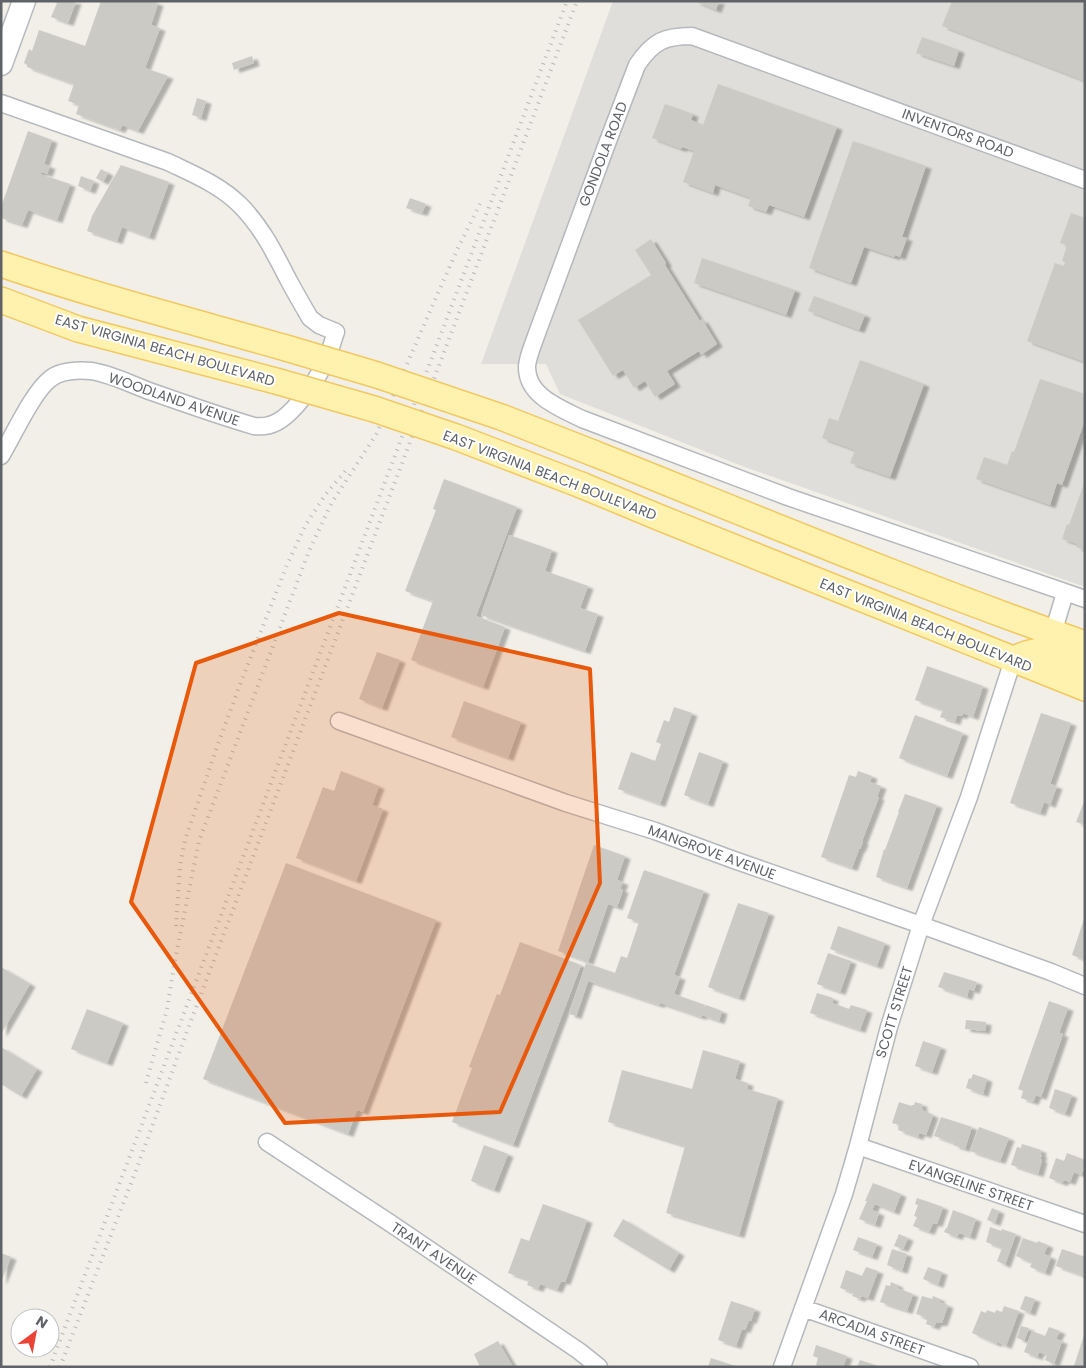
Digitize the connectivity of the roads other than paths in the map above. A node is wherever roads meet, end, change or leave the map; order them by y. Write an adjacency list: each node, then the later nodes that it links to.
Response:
1 (24, 1): 2 (main road)
2 (1, 64)
3 (832, 87): 5 (street, INVENTORS ROAD); 8 (street, GONDOLA ROAD)
4 (1, 103): 10 (street, WOODLAND AVENUE)
5 (1085, 180)
6 (1, 264): 13 (main road, bridge)
7 (1, 300): 16 (main road, EAST VIRGINIA BEACH BOULEVARD, bridge)
8 (559, 408): 9 (street); 11 (street)
9 (552, 437)
10 (1, 456)
11 (1065, 593): 12 (street); 14 (street)
12 (1085, 599)
13 (988, 610): 14 (main road); 16 (main road)
14 (1053, 633): 15 (main road)
15 (1085, 644)
16 (1013, 660): 17 (main road); 18 (main road, EAST VIRGINIA BEACH BOULEVARD); 20 (street, SCOTT STREET)
17 (1085, 666)
18 (1085, 688)
19 (339, 721): 20 (street, MANGROVE AVENUE)
20 (921, 925): 21 (street, MANGROVE AVENUE); 23 (street, SCOTT STREET)
21 (1085, 986)
22 (268, 1142): 26 (street, TRANT AVENUE)
23 (858, 1146): 24 (street, EVANGELINE STREET); 25 (street, SCOTT STREET)
24 (1085, 1224)
25 (803, 1308): 27 (street, SCOTT STREET); 28 (street, ARCADIA STREET)
26 (599, 1367)
27 (782, 1367)
28 (970, 1367)

